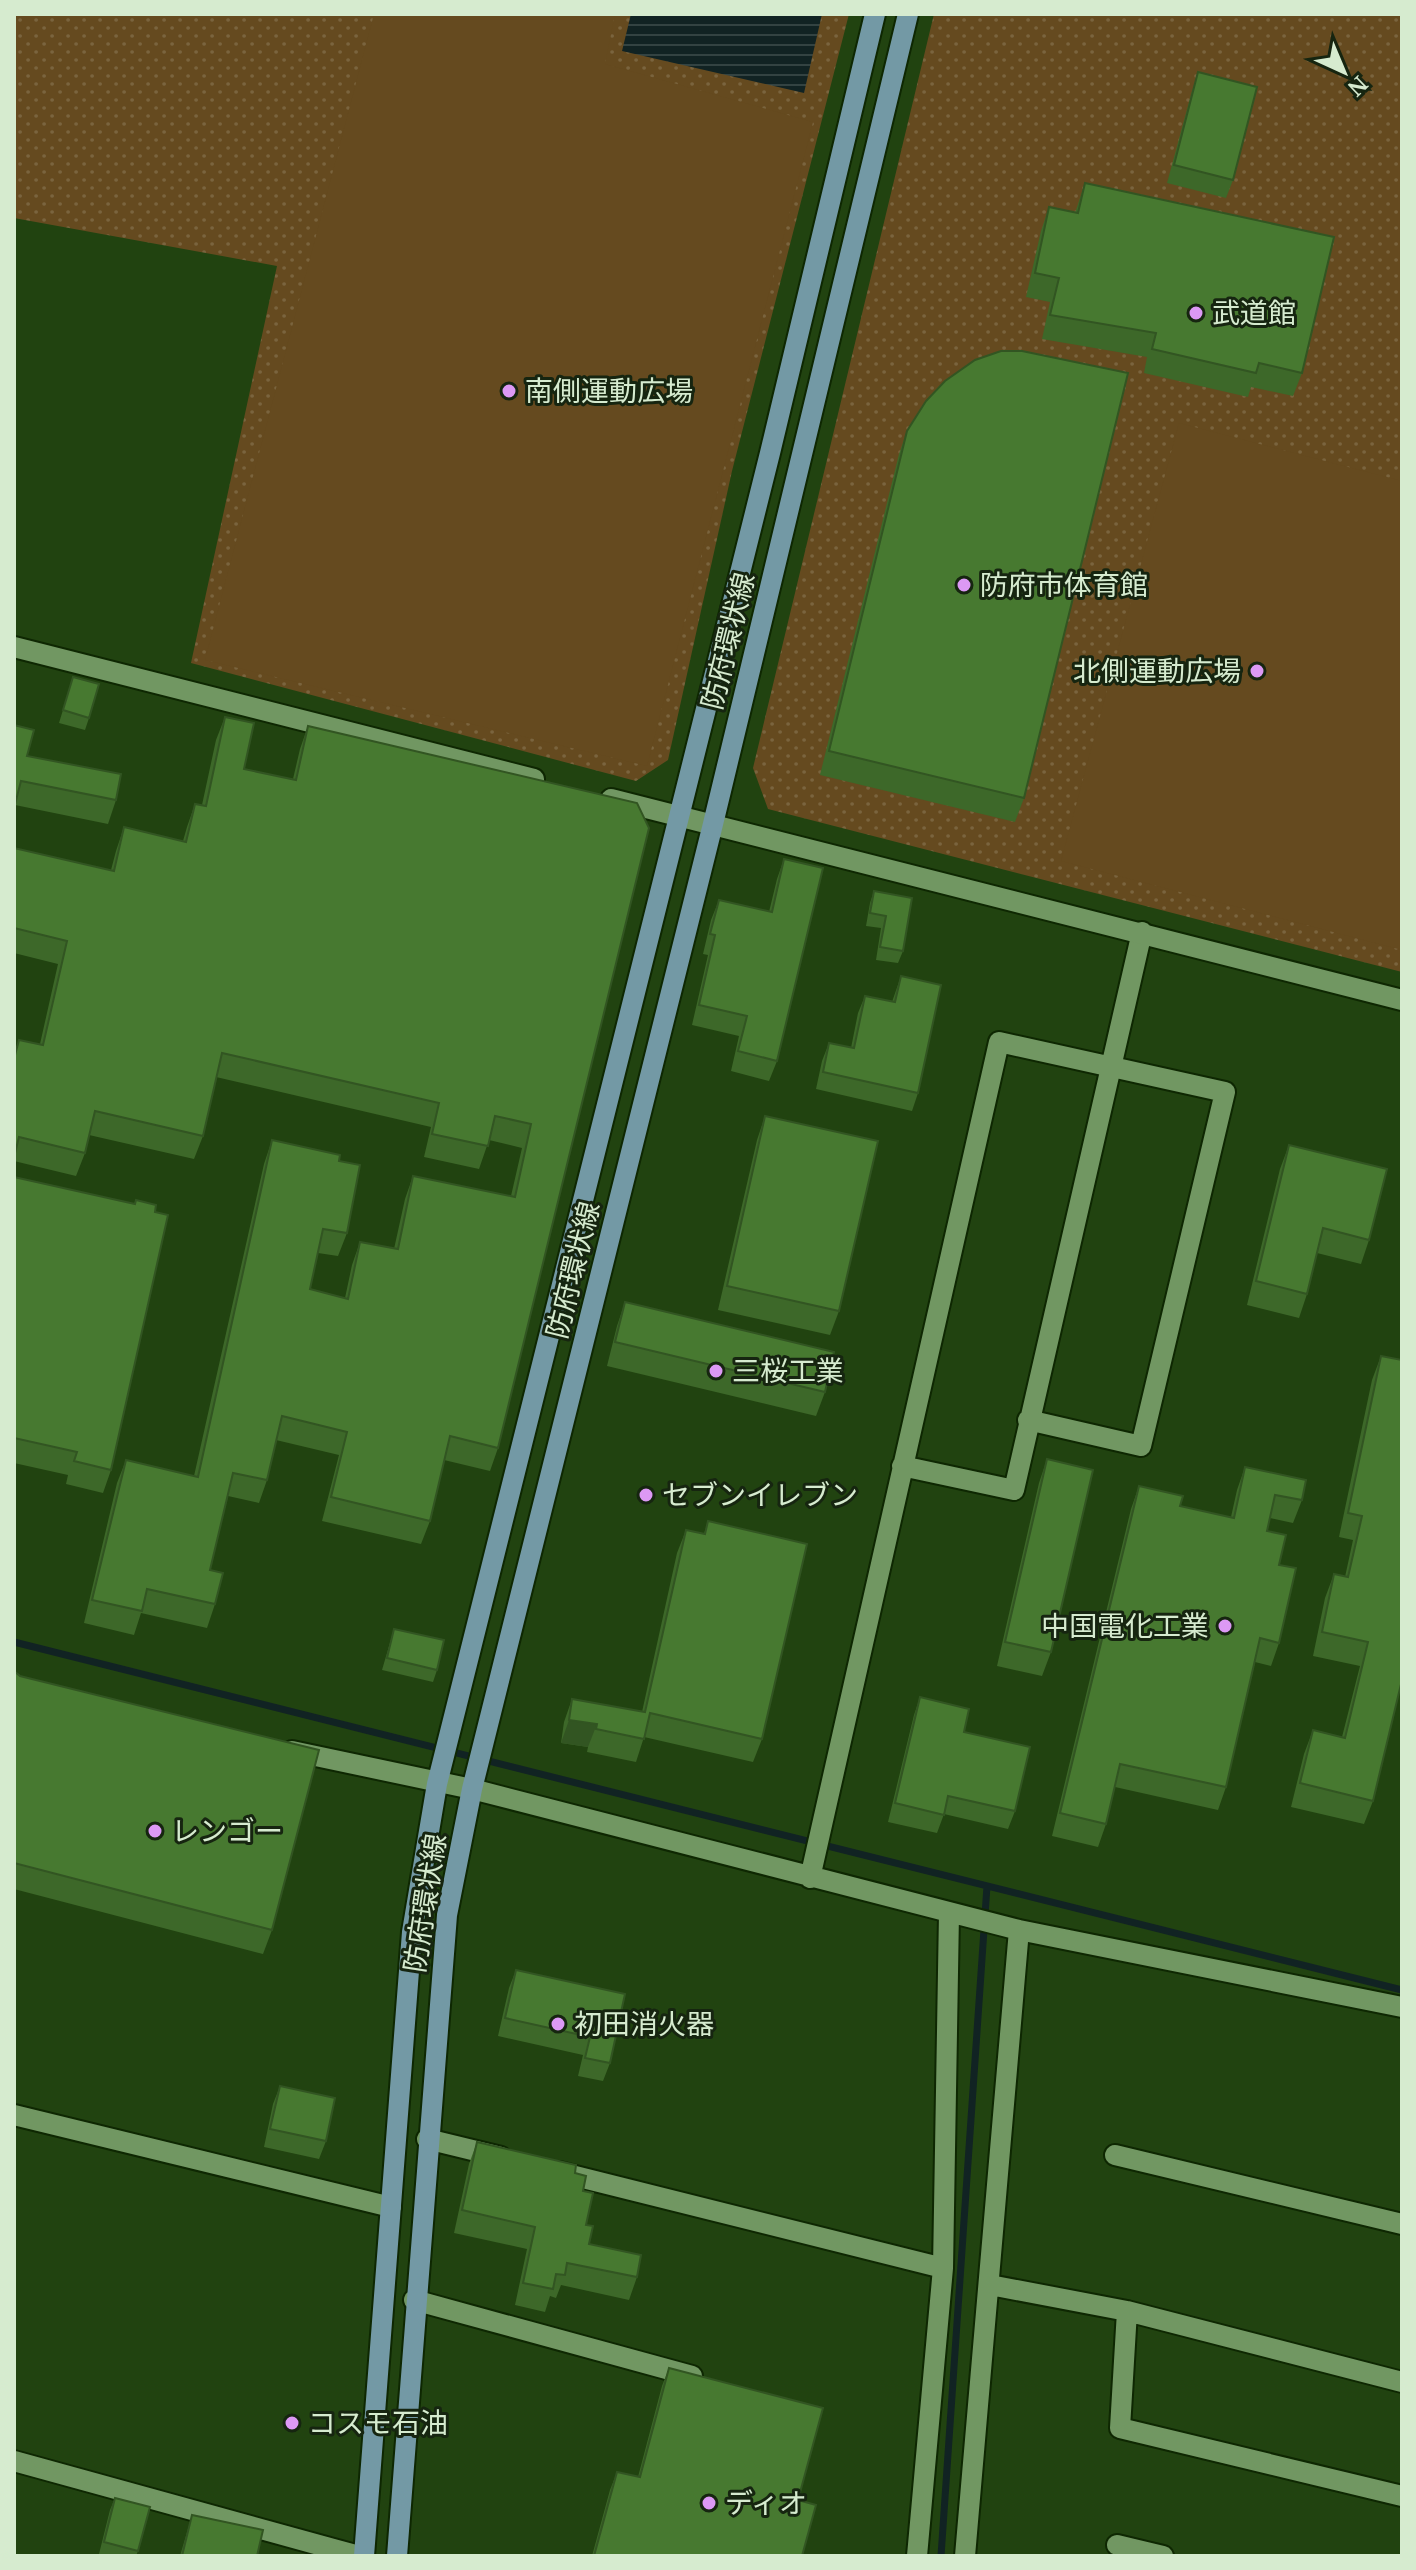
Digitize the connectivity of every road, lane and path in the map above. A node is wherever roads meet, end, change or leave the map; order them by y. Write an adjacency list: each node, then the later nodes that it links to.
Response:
1 (875, 14): 6 (main road, 防府環状線)
2 (908, 14): 7 (main road, 防府環状線)
3 (14, 647): 4 (street)
4 (554, 784)
5 (585, 792): 6 (street)
6 (677, 816): 7 (street); 14 (main road, 防府環状線)
7 (713, 824): 8 (street); 15 (main road, 防府環状線)
8 (1142, 932): 9 (street); 10 (street)
9 (1402, 1000)
10 (1112, 1066): 11 (street); 11 (street); 12 (street)
11 (1028, 1420): 12 (street)
12 (902, 1466): 16 (street)
13 (270, 1746): 14 (street)
14 (437, 1784): 15 (street); 23 (main road, 防府環状線)
15 (472, 1789): 16 (street); 21 (main road, 防府環状線)
16 (810, 1878): 17 (street)
17 (949, 1913): 18 (street); 25 (street)
18 (1019, 1930): 19 (street); 26 (street)
19 (1402, 2007)
20 (14, 2115): 23 (street)
21 (427, 2139): 25 (street); 27 (main road, 防府環状線)
22 (1115, 2155): 24 (street)
23 (391, 2207): 34 (main road, 防府環状線)
24 (1402, 2224)
25 (943, 2268): 36 (street)
26 (990, 2285): 28 (street); 37 (street)
27 (414, 2300): 30 (street); 35 (main road, 防府環状線)
28 (1127, 2311): 29 (street); 32 (street)
29 (1402, 2382)
30 (716, 2383)
31 (14, 2461): 34 (street)
32 (1402, 2496)
33 (1117, 2545): 38 (street)
34 (362, 2556)
35 (397, 2556)
36 (917, 2556)
37 (965, 2556)
38 (1163, 2556)

